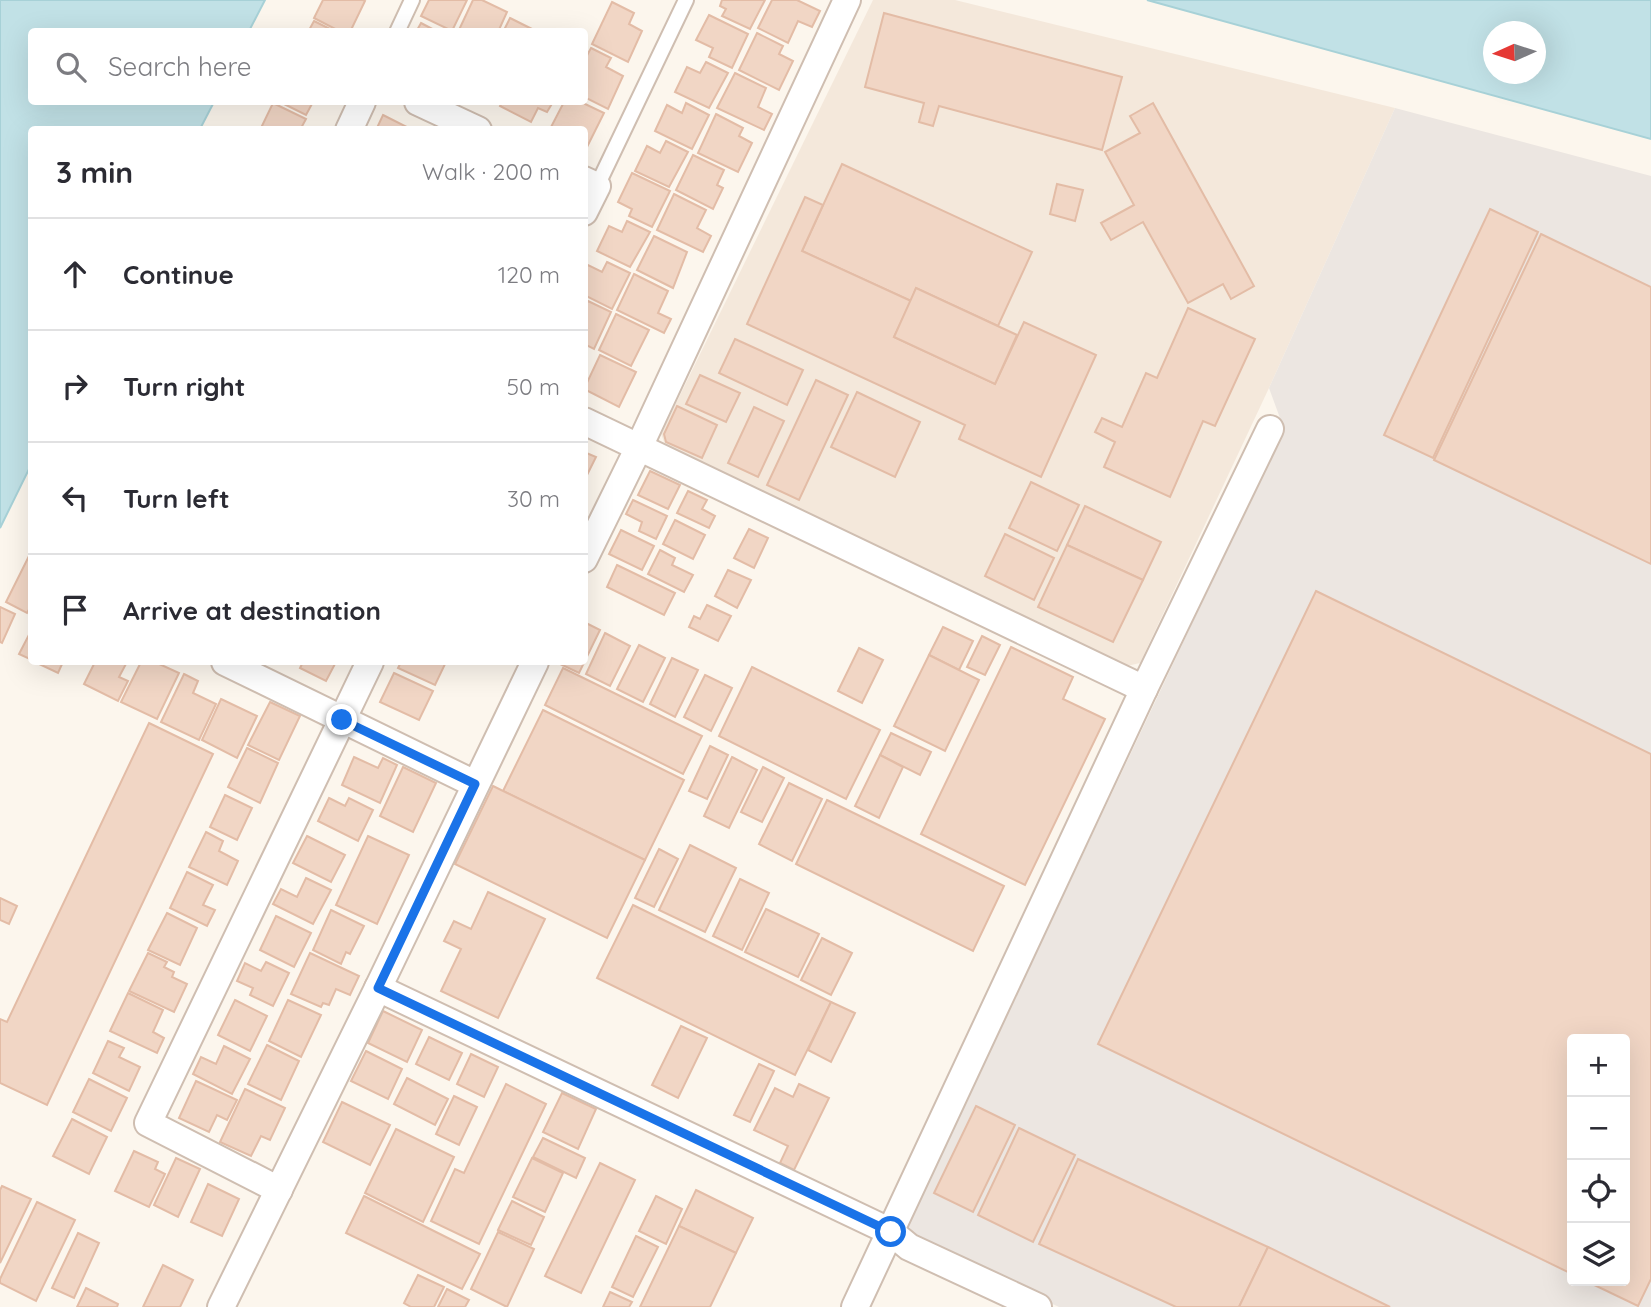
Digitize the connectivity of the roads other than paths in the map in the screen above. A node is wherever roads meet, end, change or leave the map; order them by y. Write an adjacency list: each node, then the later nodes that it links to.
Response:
1 (412, 0): 4 (lane)
2 (686, 0): 9 (lane)
3 (846, 0): 12 (street)
4 (399, 28)
5 (361, 105): 7 (street)
6 (424, 105): 8 (street)
7 (351, 126)
8 (469, 126)
9 (591, 183)
10 (588, 423): 12 (street)
11 (1270, 429): 17 (street)
12 (639, 447): 13 (street); 17 (street)
13 (588, 551)
14 (231, 665): 18 (street)
15 (369, 665): 18 (street)
16 (534, 665): 19 (street)
17 (1144, 689): 22 (street)
18 (342, 720): 19 (street); 21 (street)
19 (475, 784): 20 (street)
20 (378, 988): 21 (street); 22 (street)
21 (279, 1189): 23 (street)
22 (891, 1232): 24 (street); 25 (street)
23 (222, 1307)
24 (855, 1307)
25 (1038, 1307)

